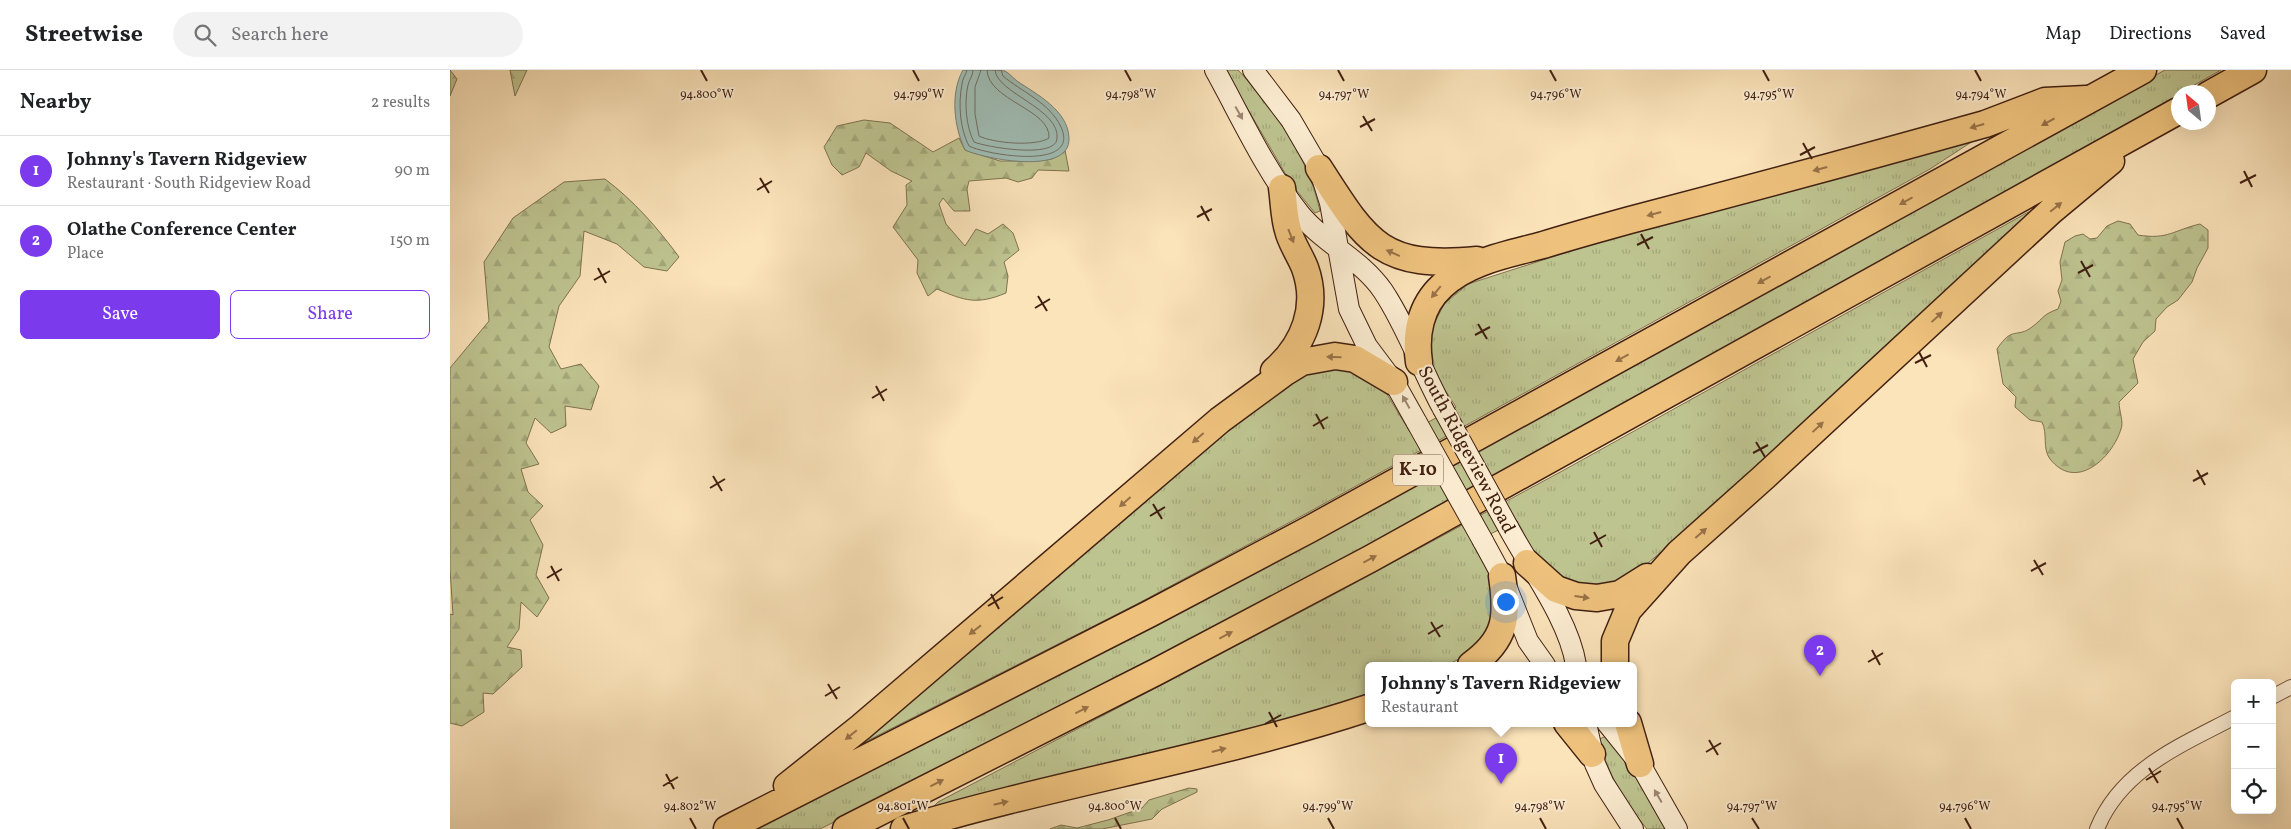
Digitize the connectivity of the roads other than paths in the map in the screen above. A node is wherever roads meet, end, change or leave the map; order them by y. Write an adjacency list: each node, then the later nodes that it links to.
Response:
1 (1215, 70): 10 (main road, South Ridgeview Road, one-way to 10)
2 (1253, 70): 9 (main road, South Ridgeview Road)
3 (2143, 70): 6 (highway, K-10)
4 (2253, 70): 5 (highway)
5 (2216, 91)
6 (2091, 99): 12 (highway, one-way to 12); 33 (highway, K-10, one-way to 33)
7 (2171, 116): 8 (highway)
8 (2145, 130): 16 (highway, one-way to 8); 34 (highway, one-way to 8)
9 (1319, 168): 11 (main road, South Ridgeview Road); 12 (highway, one-way to 9)
10 (1282, 188): 11 (main road, South Ridgeview Road); 15 (highway, one-way to 15)
11 (1337, 247): 13 (main road, South Ridgeview Road); 14 (main road, South Ridgeview Road)
12 (1509, 254): 13 (highway, one-way to 13)
13 (1419, 362): 17 (main road, South Ridgeview Road, bridge)
14 (1394, 382): 15 (highway, one-way to 15); 18 (main road, South Ridgeview Road, one-way to 14, bridge)
15 (1220, 420): 33 (highway, one-way to 33)
16 (1679, 553): 17 (highway, one-way to 16); 22 (highway)
17 (1527, 562): 21 (main road, South Ridgeview Road)
18 (1502, 576): 19 (highway); 20 (main road, South Ridgeview Road)
19 (1474, 662)
20 (1543, 662)
21 (1575, 662)
22 (1615, 662)
23 (2291, 688): 24 (street)
24 (2276, 695)
25 (1365, 709): 35 (highway, one-way to 25)
26 (2231, 719): 38 (street)
27 (1570, 727): 31 (highway)
28 (1587, 727): 31 (main road)
29 (1610, 727): 32 (main road)
30 (1629, 727): 32 (highway)
31 (1592, 754): 36 (main road)
32 (1640, 764): 37 (main road, one-way to 32)
33 (732, 826)
34 (846, 829)
35 (904, 829)
36 (1633, 829)
37 (1677, 829)
38 (2097, 829)

